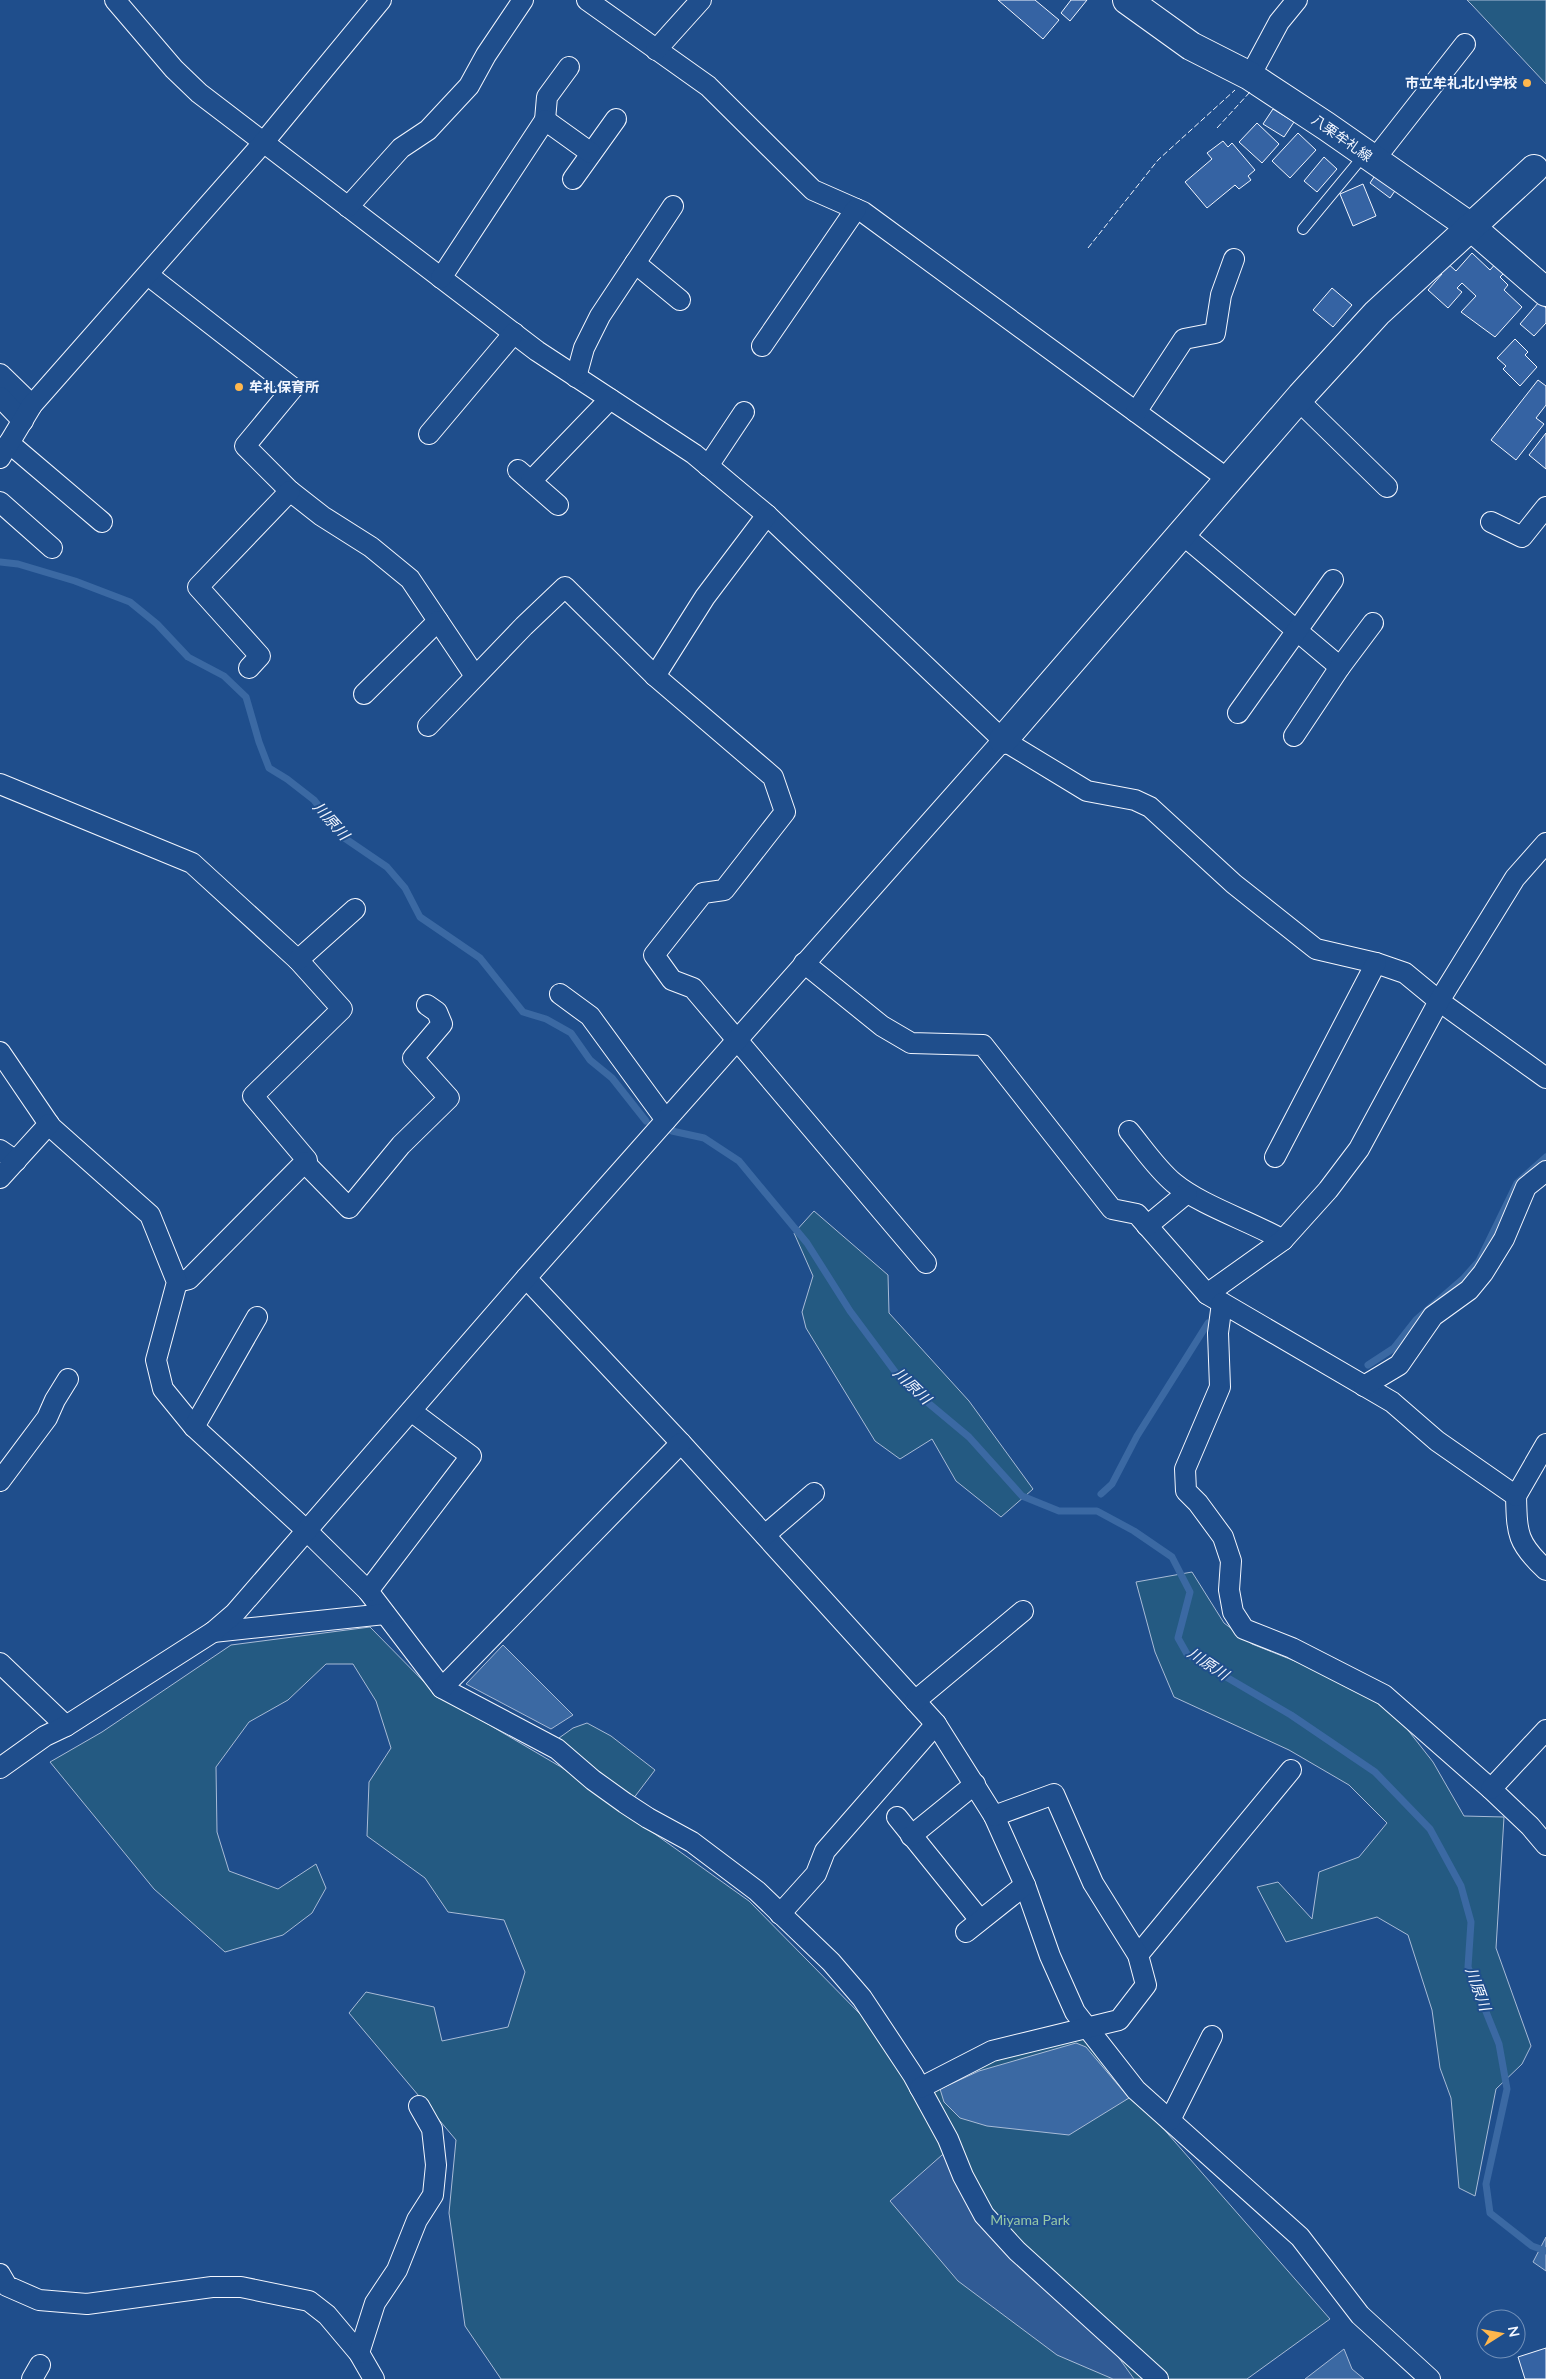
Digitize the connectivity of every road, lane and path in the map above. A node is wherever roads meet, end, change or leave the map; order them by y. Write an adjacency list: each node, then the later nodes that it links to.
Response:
1 (115, 0): 14 (street)
2 (381, 0): 14 (street)
3 (523, 0): 20 (street)
4 (587, 0): 9 (street)
5 (701, 0): 9 (street)
6 (1127, 0): 11 (street, 八栗牟礼線)
7 (1298, 0): 11 (street)
8 (1465, 44): 16 (street)
9 (656, 50): 21 (street)
10 (569, 66): 13 (street)
11 (1250, 76): 16 (street, 八栗牟礼線)
12 (616, 119): 15 (street)
13 (545, 120): 15 (street); 27 (street)
14 (264, 143): 20 (street); 26 (street)
15 (591, 153): 18 (street)
16 (1370, 157): 22 (street, 八栗牟礼線); 23 (lane)
17 (1540, 163): 22 (street)
18 (573, 179)
19 (672, 206): 25 (street)
20 (348, 207): 27 (street)
21 (856, 209): 31 (street); 38 (street)
22 (1471, 227): 28 (street, 八栗牟礼線); 36 (street)
23 (1303, 229)
24 (1234, 259): 38 (street)
25 (635, 263): 29 (street); 33 (street)
26 (148, 275): 39 (street); 45 (street)
27 (440, 278): 30 (street)
28 (1546, 291)
29 (680, 300)
30 (514, 333): 33 (street); 40 (street)
31 (762, 346)
32 (0, 374): 39 (street)
33 (576, 377): 35 (street)
34 (0, 397): 39 (street)
35 (610, 399): 42 (street); 47 (street)
36 (1298, 400): 43 (street); 44 (street)
37 (744, 412): 42 (street)
38 (1136, 412): 43 (street)
39 (27, 413): 41 (street)
40 (429, 434)
41 (5, 450): 50 (street)
42 (708, 466): 49 (street)
43 (1229, 480): 52 (street)
44 (1387, 487)
45 (290, 490): 55 (street); 59 (street)
46 (0, 502): 53 (street)
47 (558, 505)
48 (1546, 507): 51 (street)
49 (767, 514): 61 (street); 66 (street)
50 (102, 522)
51 (1491, 522)
52 (1182, 534): 57 (street); 66 (street)
53 (52, 548)
54 (1334, 580): 57 (street)
55 (438, 621): 60 (street); 62 (street)
56 (1372, 623): 58 (street)
57 (1298, 631): 58 (street); 63 (street)
58 (1340, 667): 65 (street)
59 (249, 668)
60 (475, 676): 61 (street); 64 (street)
61 (655, 676): 76 (street)
62 (364, 694)
63 (1238, 713)
64 (428, 726)
65 (1294, 736)
66 (1003, 740): 71 (street); 72 (street)
67 (0, 784): 70 (street)
68 (1546, 844): 74 (street)
69 (355, 909): 70 (street)
70 (298, 960): 84 (street)
71 (804, 963): 76 (street); 88 (street)
72 (1376, 963): 74 (street); 83 (street)
73 (560, 994): 79 (street)
74 (1439, 1001): 78 (street); 89 (street)
75 (427, 1006): 84 (street)
76 (737, 1040): 79 (street); 90 (street)
77 (3, 1065): 80 (street)
78 (1546, 1078)
79 (666, 1120): 91 (street)
80 (48, 1124): 82 (street); 92 (street)
81 (1129, 1131): 87 (street)
82 (8, 1155): 86 (street)
83 (1275, 1157)
84 (304, 1162): 92 (street)
85 (1546, 1171): 96 (street)
86 (0, 1178)
87 (1187, 1192): 88 (street); 89 (street)
88 (1147, 1226): 93 (street)
89 (1283, 1240): 93 (street)
90 (926, 1263)
91 (526, 1278): 97 (street); 99 (street)
92 (176, 1282): 98 (street)
93 (1214, 1299): 96 (street); 120 (street)
94 (257, 1317): 98 (street)
95 (68, 1379): 101 (street)
96 (1364, 1386): 103 (street)
97 (411, 1411): 104 (street); 107 (street)
98 (194, 1427): 104 (street)
99 (681, 1444): 105 (street); 112 (street)
100 (1546, 1444): 103 (street)
101 (0, 1481)
102 (814, 1493): 105 (street)
103 (1516, 1496): 106 (street)
104 (306, 1530): 107 (street); 110 (street)
105 (765, 1535): 113 (street)
106 (1546, 1570)
107 (368, 1590): 109 (street)
108 (1023, 1611): 113 (street)
109 (385, 1614): 110 (street); 112 (street)
110 (213, 1632): 115 (street)
111 (0, 1663): 115 (street)
112 (442, 1688): 126 (street)
113 (915, 1701): 114 (street)
114 (936, 1724): 119 (street); 126 (street)
115 (66, 1726): 117 (street)
116 (1546, 1730): 120 (street)
117 (0, 1768)
118 (1291, 1770): 127 (street)
119 (976, 1784): 121 (street); 123 (street)
120 (1491, 1789): 124 (street)
121 (994, 1816): 125 (street); 127 (street)
122 (897, 1817): 123 (street)
123 (911, 1836): 125 (street)
124 (1546, 1845)
125 (1025, 1886): 128 (street)
126 (780, 1914): 130 (street)
127 (1138, 1955): 128 (street)
128 (1088, 2029): 130 (street); 132 (street)
129 (1212, 2036): 132 (street)
130 (920, 2088): 136 (street)
131 (419, 2106): 134 (street)
132 (1170, 2120): 137 (street)
133 (0, 2274): 134 (street)
134 (359, 2354): 135 (street)
135 (374, 2379)
136 (1158, 2379)
137 (1430, 2379)

